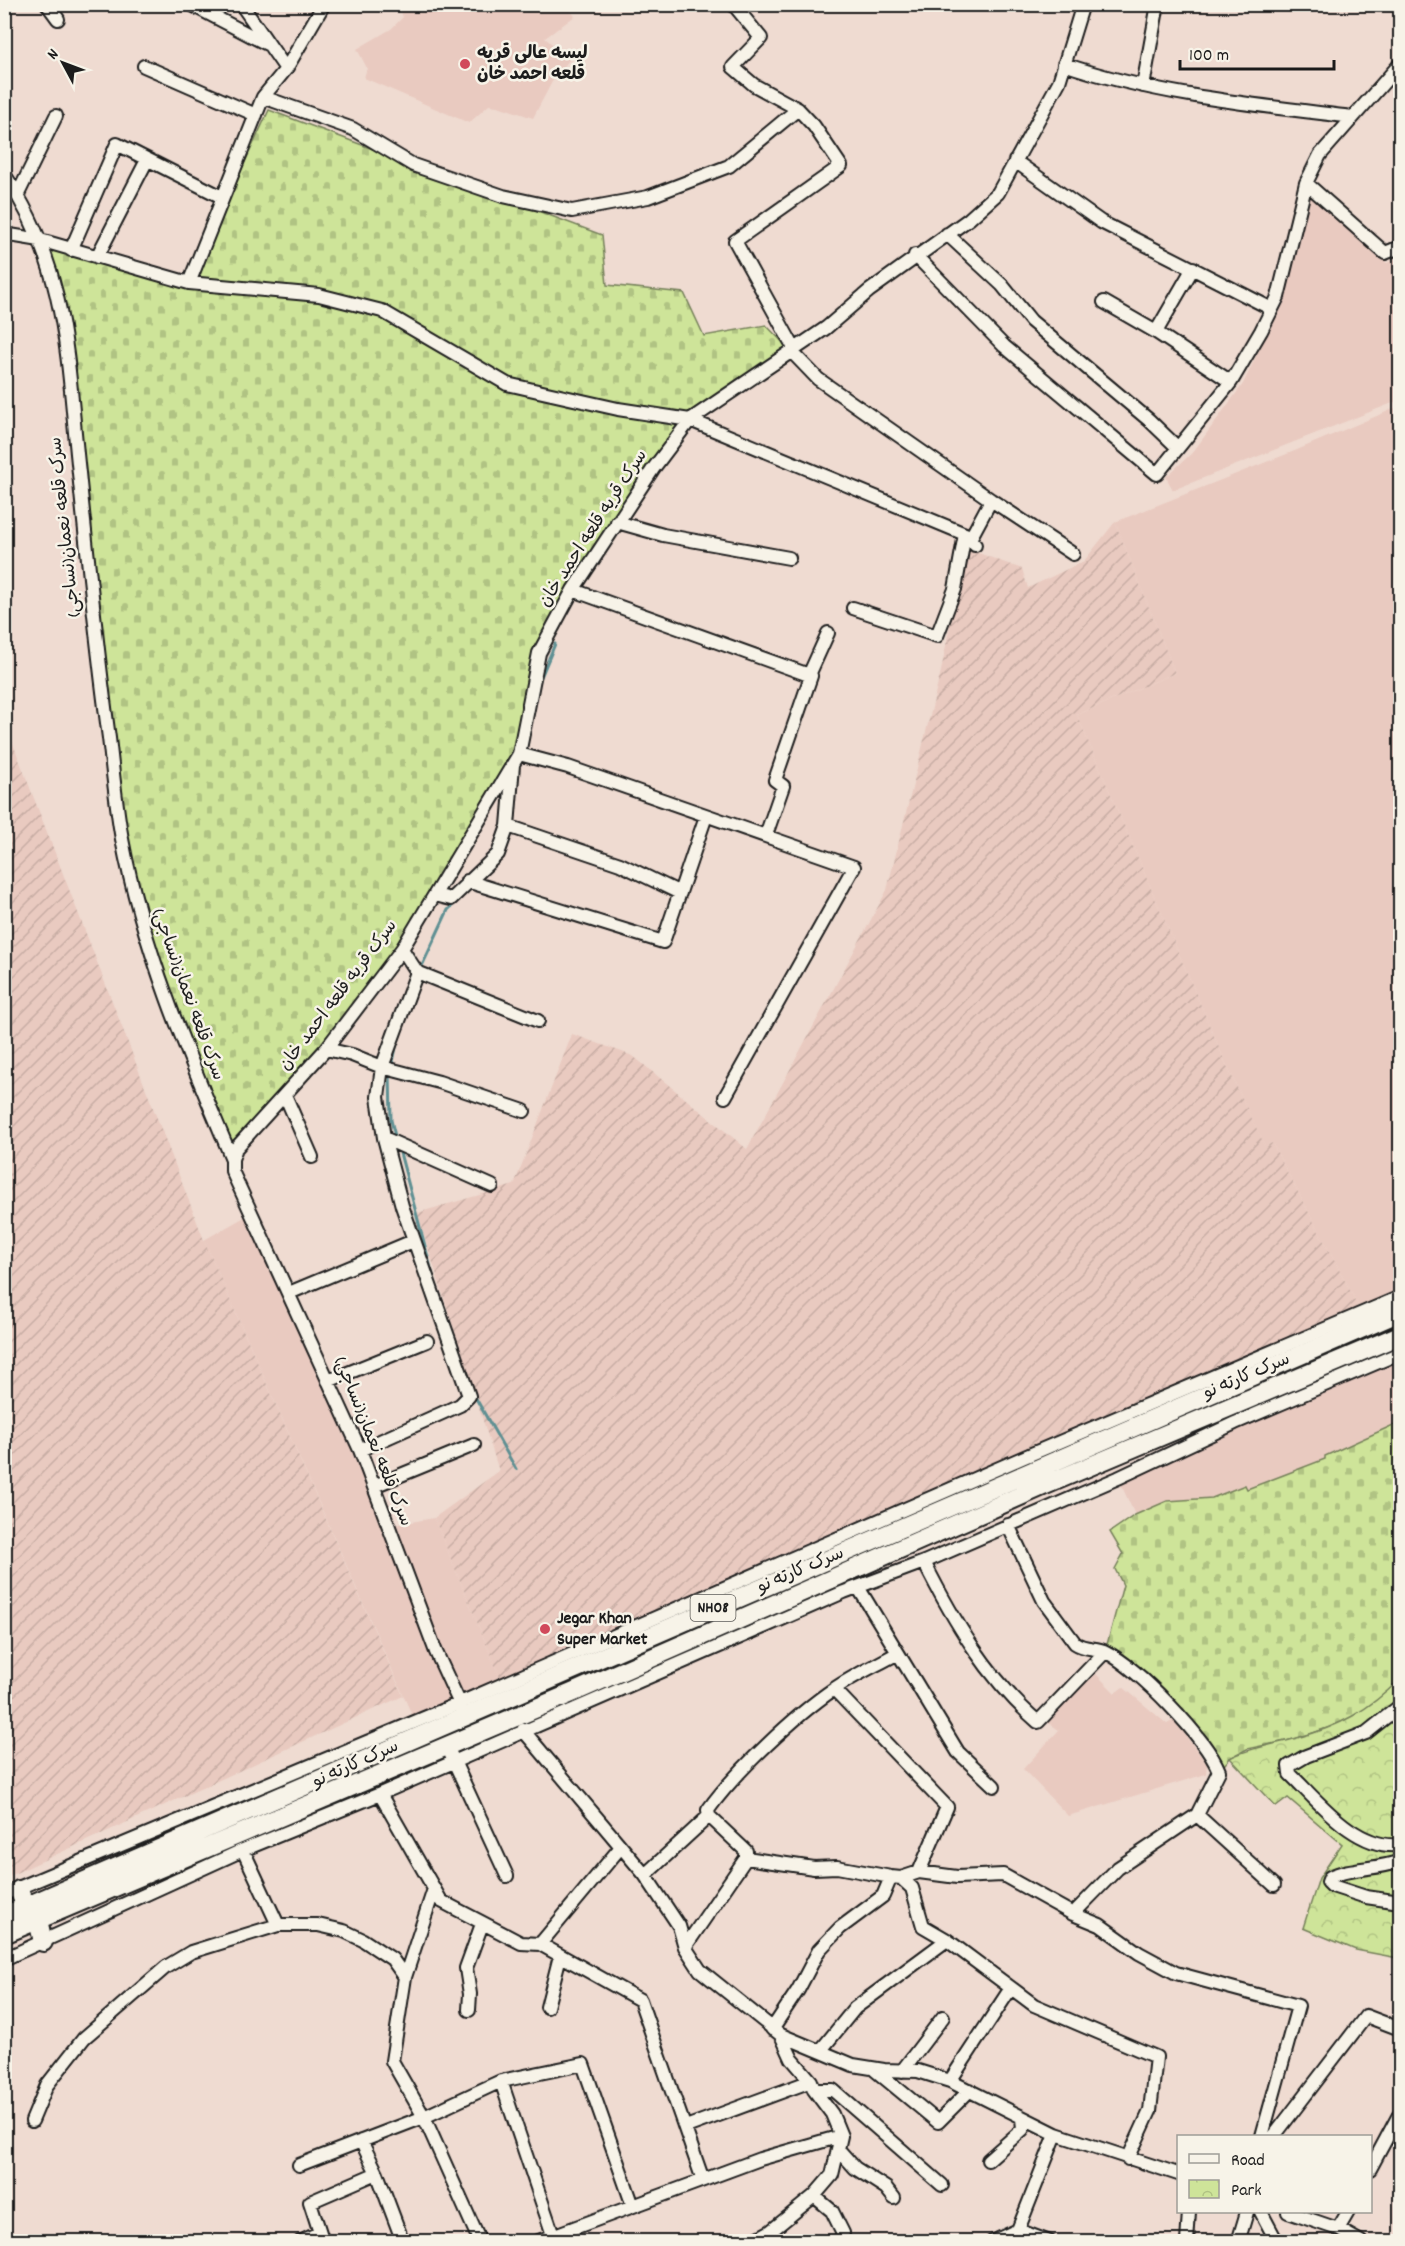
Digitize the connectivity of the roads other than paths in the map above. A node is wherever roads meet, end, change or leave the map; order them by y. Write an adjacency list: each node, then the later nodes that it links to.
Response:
1 (47, 4): 8 (street)
2 (190, 4): 9 (street)
3 (241, 4): 9 (street)
4 (733, 4): 16 (street)
5 (1083, 4): 10 (street, سرک قریه قلعه احمد خان)
6 (1158, 4): 14 (street)
7 (322, 5): 13 (street)
8 (58, 19)
9 (267, 44): 13 (street)
10 (1064, 64): 14 (street); 21 (street, سرک قریه قلعه احمد خان)
11 (1401, 64): 19 (street)
12 (144, 66): 17 (street)
13 (286, 69): 15 (street)
14 (1143, 86): 19 (street)
15 (263, 97): 16 (street); 17 (street)
16 (798, 109): 38 (street)
17 (256, 115): 25 (street)
18 (56, 116): 24 (street)
19 (1353, 117): 23 (street)
20 (147, 160): 25 (street); 30 (street); 32 (street)
21 (1015, 161): 27 (street, سرک قریه قلعه احمد خان); 33 (street)
22 (4, 174): 24 (street)
23 (1306, 183): 29 (street); 36 (street)
24 (18, 194): 28 (street)
25 (222, 197): 34 (street)
26 (4, 234): 28 (street)
27 (947, 234): 31 (street, سرک قریه قلعه احمد خان); 41 (street)
28 (40, 240): 30 (street); 68 (street, سرک قلعه نعمان(نساجی))
29 (1401, 247)
30 (71, 250): 32 (street)
31 (915, 255): 38 (street, سرک قریه قلعه احمد خان); 41 (street)
32 (97, 257): 34 (street)
33 (1193, 268): 36 (street); 37 (street)
34 (189, 283): 40 (street)
35 (1104, 302): 37 (street)
36 (1272, 309): 39 (street)
37 (1156, 332): 39 (street)
38 (792, 350): 40 (street, سرک قریه قلعه احمد خان); 42 (street)
39 (1231, 382): 41 (street)
40 (690, 420): 43 (street, سرک قریه قلعه احمد خان); 44 (street)
41 (1178, 448)
42 (990, 500): 44 (street); 45 (street)
43 (617, 522): 46 (street); 47 (street, سرک قریه قلعه احمد خان)
44 (970, 540): 48 (street)
45 (1073, 554)
46 (789, 558)
47 (573, 590): 50 (street); 51 (street, سرک قریه قلعه احمد خان)
48 (853, 608)
49 (828, 633): 50 (street)
50 (809, 675): 54 (street)
51 (516, 759): 52 (street); 53 (street); 57 (street, سرک قریه قلعه احمد خان)
52 (706, 816): 54 (street); 56 (street)
53 (508, 826): 55 (street); 56 (street)
54 (766, 835): 64 (street)
55 (467, 881): 56 (street); 57 (street)
56 (680, 893)
57 (435, 895): 58 (street, سرک قریه قلعه احمد خان)
58 (402, 949): 59 (street); 61 (street, سرک قریه قلعه احمد خان)
59 (417, 972): 60 (street); 62 (street)
60 (538, 1021)
61 (326, 1049): 62 (street); 63 (street, سرک قریه قلعه احمد خان)
62 (382, 1067): 65 (street); 66 (street)
63 (285, 1095): 67 (street); 68 (street, سرک قریه قلعه احمد خان)
64 (725, 1097)
65 (524, 1111)
66 (384, 1138): 69 (street); 70 (street)
67 (312, 1157)
68 (232, 1159): 71 (street, سرک قلعه نعمان(نساجی))
69 (492, 1186)
70 (413, 1241): 71 (street); 79 (street)
71 (289, 1293): 77 (street, سرک قلعه نعمان(نساجی))
72 (1401, 1297): 90 (street)
73 (1401, 1312): 88 (highway, سرک کارته نو / NH08)
74 (1401, 1335): 86 (highway, NH08)
75 (427, 1341): 77 (street)
76 (1401, 1353): 81 (street)
77 (328, 1381): 79 (street, سرک قلعه نعمان(نساجی))
78 (474, 1445): 80 (street)
79 (360, 1450): 80 (street, سرک قلعه نعمان(نساجی))
80 (374, 1486): 90 (street, سرک قلعه نعمان(نساجی))
81 (1008, 1525): 82 (street); 84 (street)
82 (924, 1562): 83 (street); 84 (street)
83 (858, 1587): 85 (street); 86 (street)
84 (1105, 1652): 96 (street)
85 (898, 1653): 87 (street); 94 (street)
86 (645, 1670): 91 (highway, NH08); 92 (street)
87 (834, 1689): 97 (street); 103 (street)
88 (524, 1692): 90 (highway, سرک کارته نو / NH08); 91 (highway)
89 (1401, 1706): 98 (street)
90 (463, 1710): 109 (street); 111 (highway, سرک کارته نو / NH08)
91 (531, 1711): 93 (highway, NH08)
92 (523, 1730): 93 (street); 99 (street)
93 (451, 1753): 95 (street); 105 (street); 111 (highway, NH08)
94 (994, 1786)
95 (380, 1794): 100 (street); 108 (street)
96 (1197, 1815): 107 (street); 112 (street)
97 (709, 1816): 101 (street); 104 (street)
98 (1401, 1845)
99 (620, 1848): 104 (street); 119 (street)
100 (243, 1850): 115 (street); 118 (street)
101 (746, 1858): 106 (street); 120 (street)
102 (1401, 1861): 110 (street)
103 (919, 1872): 106 (street); 112 (street)
104 (645, 1875): 120 (street)
105 (507, 1876)
106 (896, 1878): 117 (street); 129 (street)
107 (1274, 1885)
108 (434, 1889): 114 (street); 123 (street)
109 (12, 1892): 111 (highway)
110 (1401, 1902)
111 (32, 1913): 113 (highway, سرک کارته نو / NH08); 116 (highway, سرک کارته نو / NH08); 118 (highway)
112 (1073, 1914): 143 (street)
113 (4, 1916)
114 (482, 1924): 119 (street); 126 (street)
115 (278, 1925): 123 (street); 140 (street)
116 (4, 1934)
117 (948, 1940): 124 (street); 130 (street)
118 (43, 1942): 122 (street)
119 (540, 1944): 121 (street)
120 (685, 1947): 129 (street)
121 (560, 1956): 125 (street); 141 (street)
122 (4, 1959)
123 (405, 1977): 138 (street)
124 (1011, 1988): 134 (street); 148 (street)
125 (547, 2007)
126 (469, 2010)
127 (943, 2017): 132 (street)
128 (1401, 2029): 144 (street)
129 (777, 2032): 130 (street); 135 (street)
130 (821, 2050): 131 (street)
131 (873, 2068): 132 (street); 136 (street)
132 (902, 2071): 134 (street)
133 (501, 2081): 138 (street); 158 (street); 166 (street)
134 (950, 2081): 136 (street)
135 (813, 2086): 141 (street); 145 (street); 155 (street)
136 (970, 2090): 139 (street)
137 (1401, 2113): 151 (street)
138 (424, 2117): 146 (street); 170 (street)
139 (1022, 2118): 142 (street); 149 (street)
140 (32, 2121)
141 (686, 2127): 154 (street)
142 (1056, 2134): 148 (street); 165 (street)
143 (1262, 2135)
144 (1275, 2135)
145 (841, 2136): 147 (street); 154 (street)
146 (361, 2141): 150 (street); 152 (street)
147 (838, 2150): 156 (street); 157 (street)
148 (1128, 2159): 153 (street)
149 (988, 2160)
150 (299, 2165)
151 (1372, 2167)
152 (377, 2173): 167 (street); 169 (street)
153 (1177, 2173)
154 (703, 2180): 158 (street)
155 (942, 2185)
156 (814, 2196): 172 (street); 173 (street)
157 (894, 2198)
158 (633, 2206): 166 (street)
159 (1189, 2213): 176 (street)
160 (1246, 2213): 177 (street)
161 (1262, 2213): 178 (street)
162 (1294, 2213): 164 (street)
163 (1347, 2213): 164 (street)
164 (1338, 2229): 179 (street)
165 (1018, 2230): 174 (street); 175 (street)
166 (553, 2235): 171 (street)
167 (321, 2237): 168 (street)
168 (300, 2241)
169 (404, 2241)
170 (480, 2241)
171 (536, 2241)
172 (751, 2241)
173 (839, 2241)
174 (992, 2241)
175 (1050, 2241)
176 (1187, 2241)
177 (1238, 2241)
178 (1277, 2241)
179 (1361, 2241)

